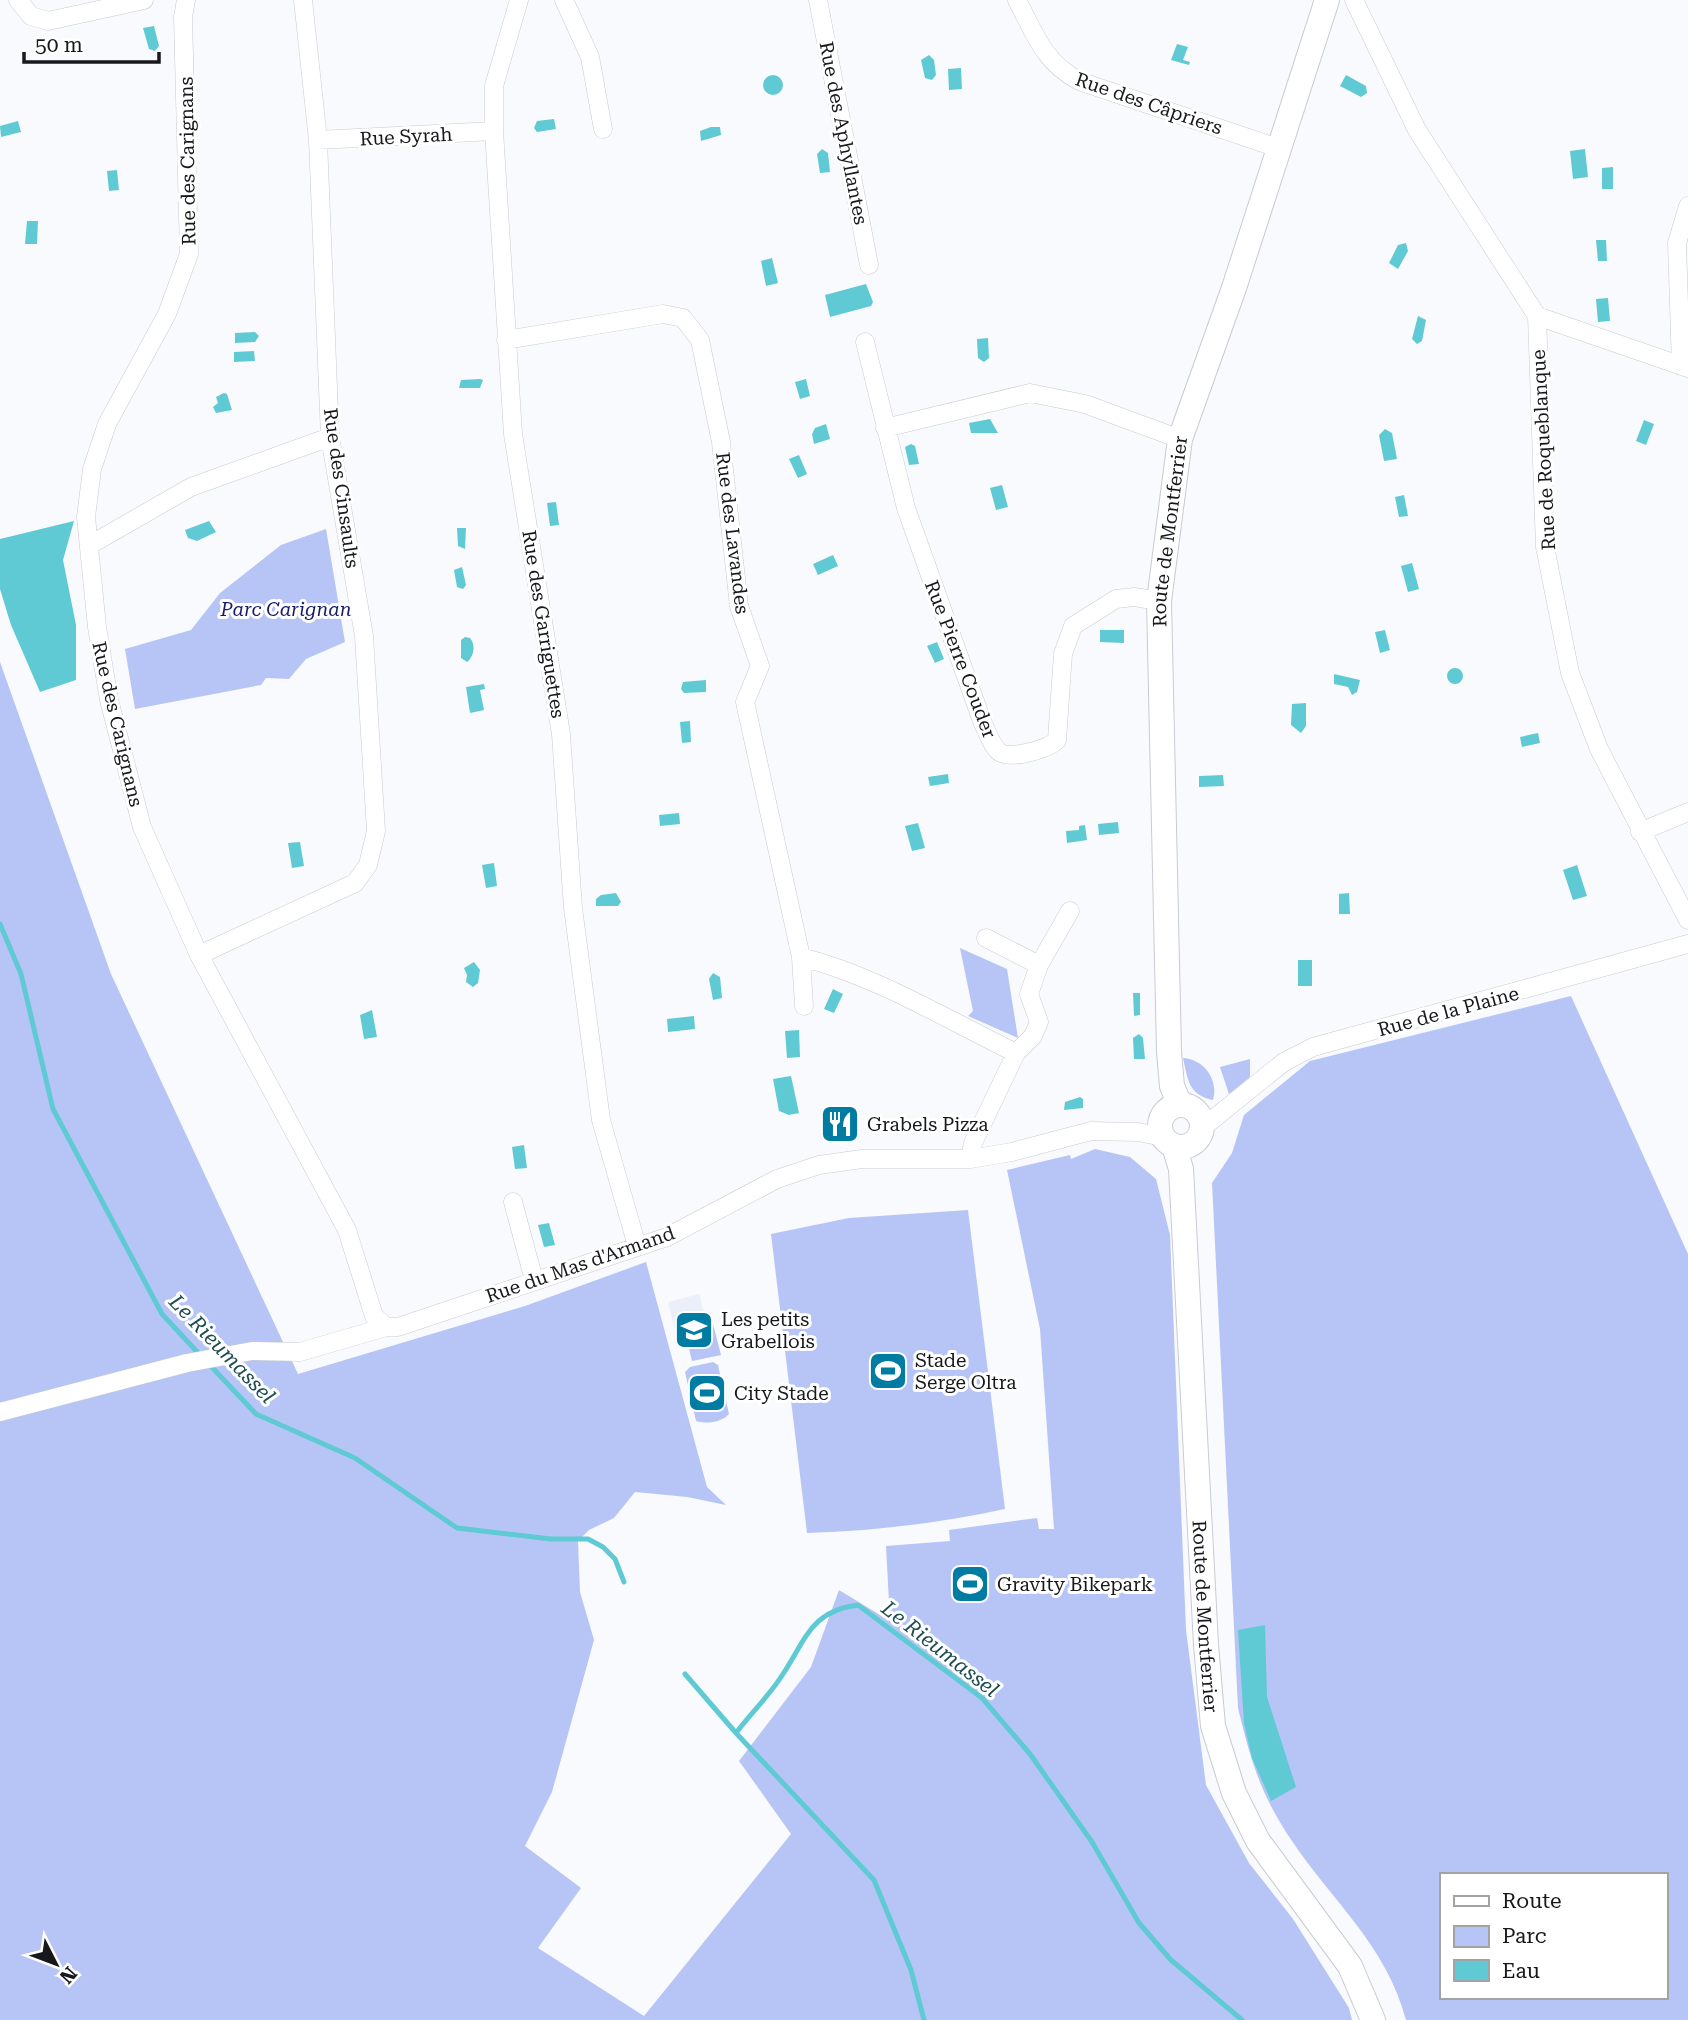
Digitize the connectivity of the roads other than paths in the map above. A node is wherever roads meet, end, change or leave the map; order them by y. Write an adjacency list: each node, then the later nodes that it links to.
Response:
1 (18, 0): 2 (street)
2 (144, 0)
3 (186, 0): 24 (street, Rue des Carignans)
4 (303, 0): 13 (street, Rue des Cinsaults)
5 (519, 0): 12 (street, Rue des Garriguettes)
6 (564, 0): 11 (street)
7 (818, 0): 16 (street, Rue des Aphyllantes)
8 (1017, 0): 14 (street, Rue des Câpriers)
9 (1327, 0): 14 (street, Route de Montferrier)
10 (1354, 0): 17 (street)
11 (603, 129)
12 (494, 131): 13 (street, Rue Syrah); 18 (street, Rue des Garriguettes)
13 (318, 140): 22 (street, Rue des Cinsaults)
14 (1278, 148): 23 (street, Route de Montferrier)
15 (1688, 206): 20 (street)
16 (869, 265)
17 (1537, 316): 20 (street); 27 (street, Rue de Roqueblanque)
18 (506, 340): 33 (street, Rue des Lavandes); 40 (street, Rue des Garriguettes)
19 (864, 342): 21 (street, Rue Pierre Couder)
20 (1684, 367)
21 (885, 428): 23 (street); 25 (street, Rue Pierre Couder)
22 (330, 437): 24 (street); 32 (street, Rue des Cinsaults)
23 (1180, 439): 25 (street, Route de Montferrier)
24 (90, 545): 32 (street, Rue des Carignans)
25 (1159, 601): 37 (street, Route de Montferrier)
26 (1688, 812): 27 (street)
27 (1640, 832): 29 (street, Rue de Roqueblanque)
28 (1070, 911): 34 (street)
29 (1688, 920)
30 (986, 938): 34 (street)
31 (1688, 944): 37 (street, Rue de la Plaine)
32 (199, 955): 42 (street, Rue des Carignans)
33 (801, 957): 35 (street, Rue des Lavandes); 36 (street)
34 (1039, 965): 36 (street)
35 (804, 1006)
36 (1016, 1053): 38 (street)
37 (1175, 1127): 38 (street, Rue du Mas d'Armand); 44 (street, Route de Montferrier)
38 (970, 1159): 40 (street, Rue du Mas d'Armand)
39 (513, 1202): 41 (street)
40 (637, 1246): 41 (street, Rue du Mas d'Armand)
41 (534, 1280): 42 (street, Rue du Mas d'Armand)
42 (386, 1327): 43 (street, Rue du Mas d'Armand)
43 (0, 1412)
44 (1373, 2020)

